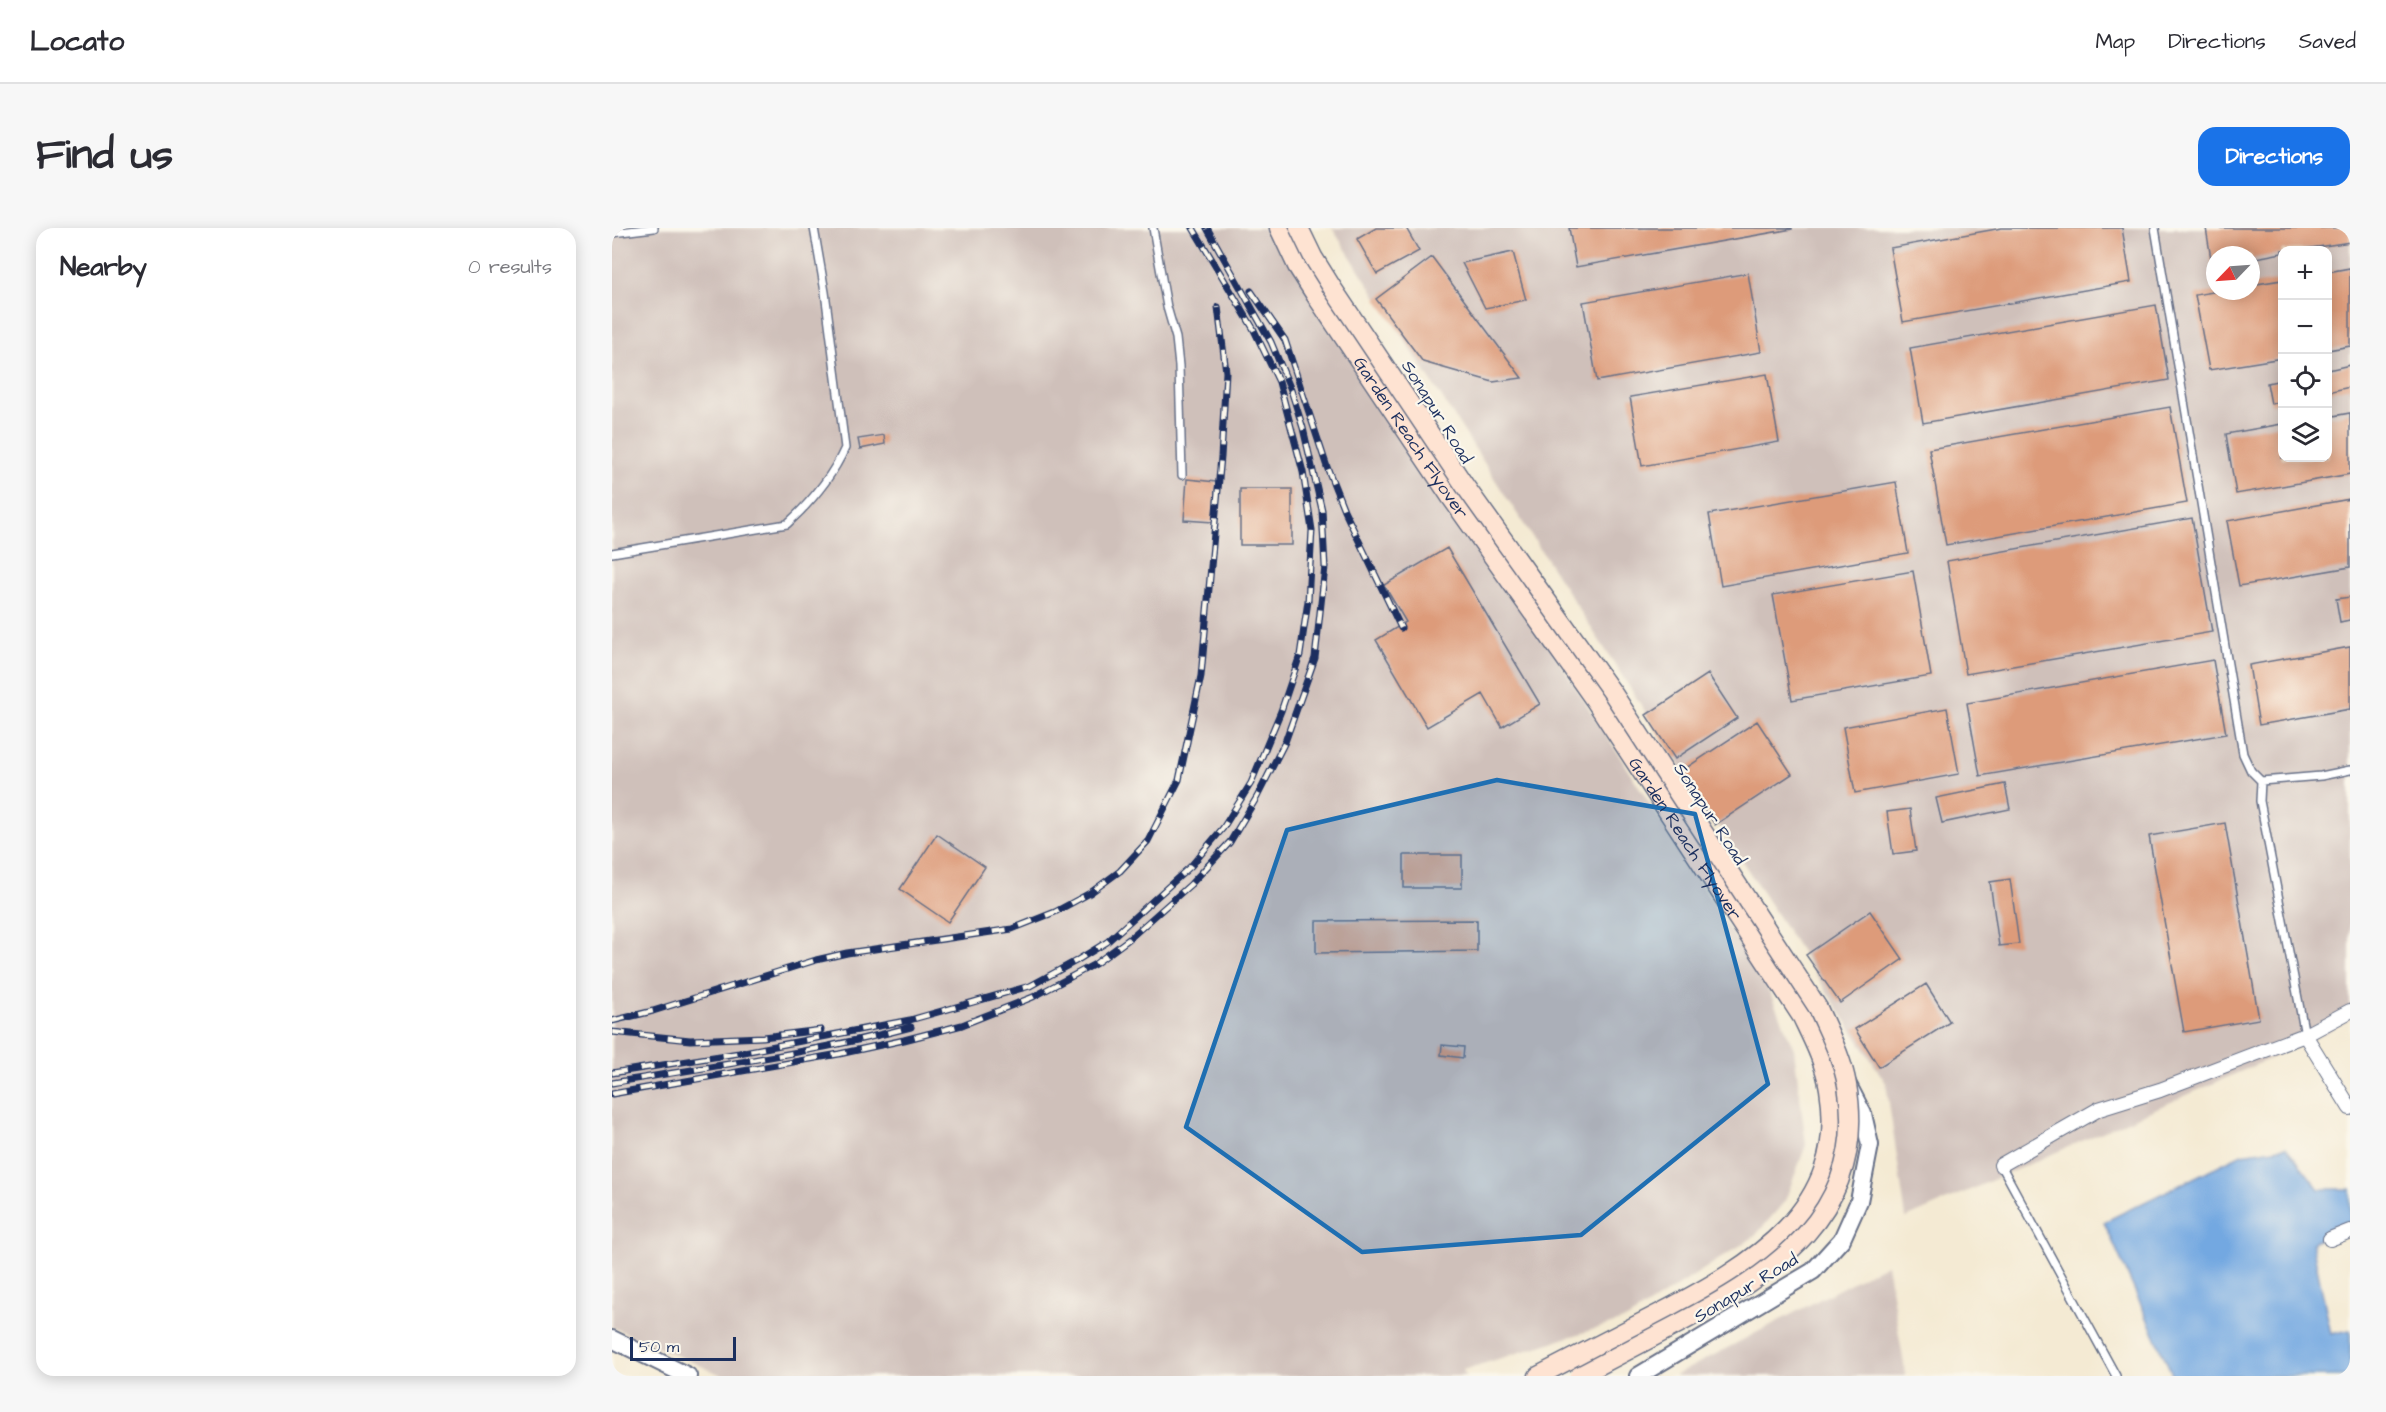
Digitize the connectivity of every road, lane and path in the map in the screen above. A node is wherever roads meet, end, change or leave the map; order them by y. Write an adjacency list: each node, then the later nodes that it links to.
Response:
1 (654, 228): 7 (lane)
2 (814, 228): 9 (lane)
3 (1153, 228): 8 (lane)
4 (1279, 228): 20 (main road, Garden Reach Flyover)
5 (1300, 228): 21 (main road, Garden Reach Flyover, bridge); 22 (street, Sonapur Road)
6 (2155, 228): 11 (lane)
7 (612, 233)
8 (1182, 475)
9 (612, 553)
10 (2350, 770): 11 (lane)
11 (2261, 781): 13 (lane)
12 (2350, 1011): 13 (street)
13 (2305, 1035): 14 (street); 15 (street)
14 (2350, 1108)
15 (2001, 1165): 23 (lane)
16 (2350, 1231): 17 (street)
17 (2330, 1239)
18 (612, 1339): 19 (street)
19 (688, 1376)
20 (1538, 1376)
21 (1579, 1376)
22 (1638, 1376)
23 (2116, 1376)

